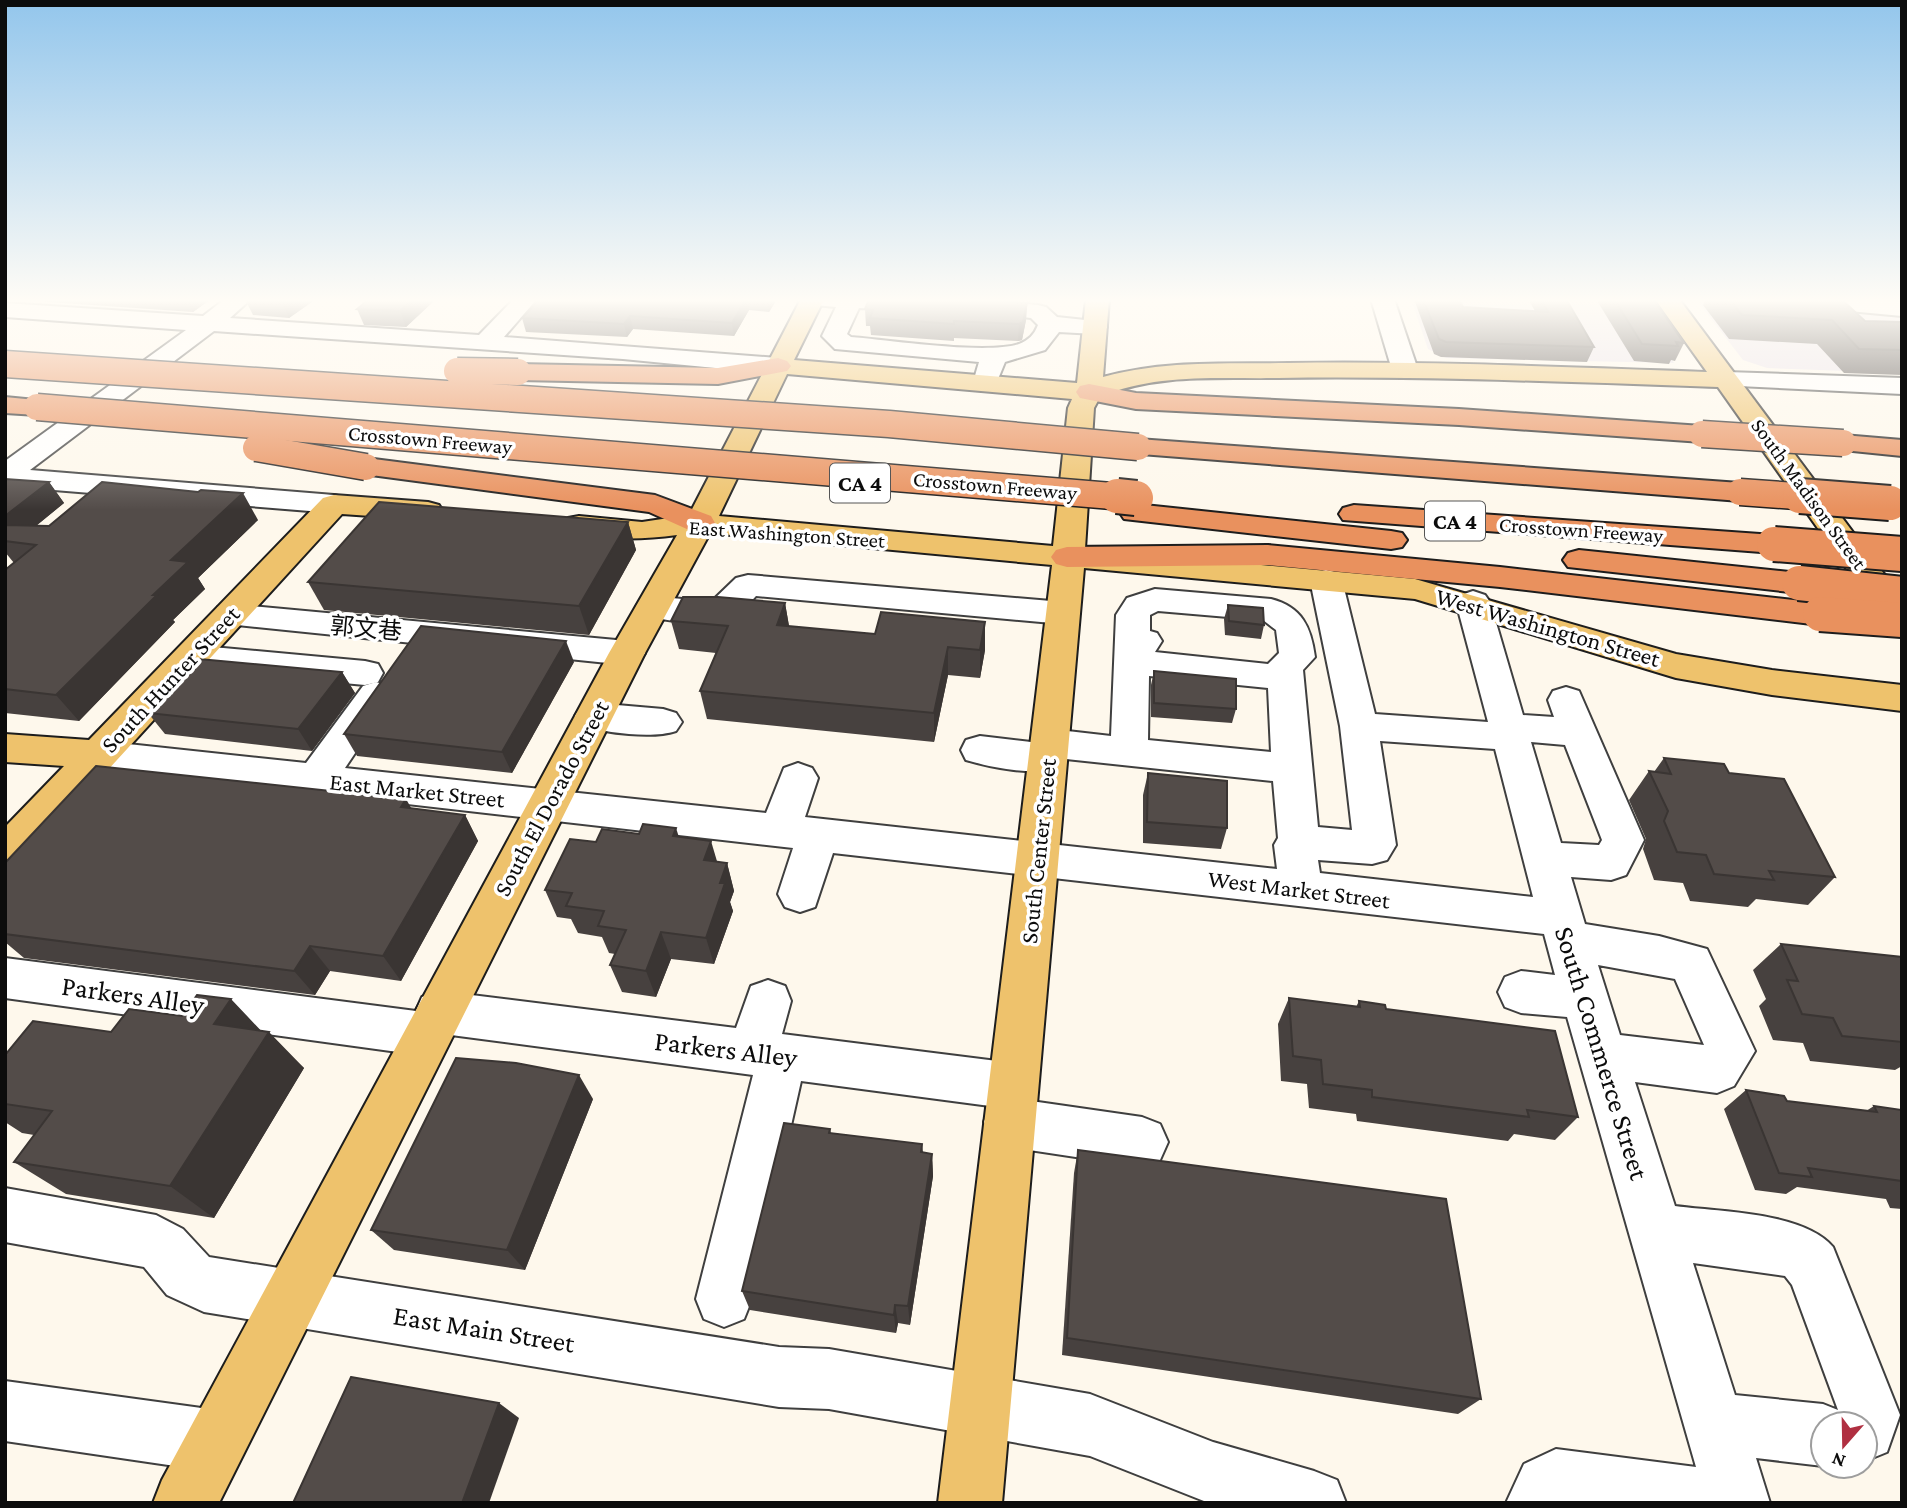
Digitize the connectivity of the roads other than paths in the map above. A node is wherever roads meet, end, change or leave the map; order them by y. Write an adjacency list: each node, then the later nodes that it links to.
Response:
1 (74, 369): 12 (highway, Crosstown Freeway / CA 4, bridge)
2 (148, 369): 24 (street)
3 (327, 369): 12 (highway, bridge)
4 (377, 369): 5 (highway, bridge)
5 (758, 369)
6 (776, 369): 30 (main road, South El Dorado Street)
7 (819, 369): 14 (main road)
8 (985, 369): 14 (street)
9 (1091, 369): 16 (main road, South Center Street)
10 (1719, 369): 13 (main road, South Madison Street)
11 (1405, 370): 13 (main road); 16 (main road)
12 (107, 372): 19 (highway, Crosstown Freeway / CA 4, bridge)
13 (1727, 380): 15 (street); 39 (main road, South Madison Street)
14 (985, 383): 16 (main road)
15 (1902, 386)
16 (1089, 392): 20 (highway); 32 (main road, South Center Street)
17 (5, 405): 18 (highway, Crosstown Freeway / CA 4)
18 (37, 407): 27 (highway, Crosstown Freeway / CA 4, bridge); 30 (highway, bridge)
19 (1138, 439): 20 (highway, CA 4); 26 (highway, Crosstown Freeway / CA 4, bridge)
20 (1709, 444): 22 (highway, CA 4)
21 (1902, 448): 22 (highway)
22 (1848, 450): 23 (highway, CA 4)
23 (1902, 457)
24 (5, 476): 25 (street)
25 (334, 503): 28 (main road); 38 (main road, South Hunter Street)
26 (1896, 503)
27 (1136, 505): 31 (highway, Crosstown Freeway / CA 4, bridge); 34 (highway, bridge)
28 (461, 514)
29 (544, 522): 30 (main road, East Washington Street)
30 (700, 523): 32 (main road, East Washington Street); 36 (main road, South El Dorado Street)
31 (1902, 554)
32 (1068, 557): 33 (main road, West Washington Street); 37 (main road, South Center Street); 39 (highway, bridge)
33 (1326, 580): 35 (main road, West Washington Street); 52 (street)
34 (1902, 594)
35 (1473, 602): 48 (main road, West Washington Street); 51 (street, South Commerce Street)
36 (653, 607): 37 (street); 43 (main road, South El Dorado Street)
37 (1063, 613): 55 (main road, South Center Street)
38 (230, 615): 42 (street, 郭文巷); 44 (main road, South Hunter Street)
39 (1902, 621)
40 (1225, 628): 45 (street)
41 (1260, 632): 46 (street)
42 (421, 634): 43 (street, 郭文巷); 59 (street)
43 (627, 653): 49 (main road, South El Dorado Street)
44 (191, 657): 47 (street); 57 (main road, South Hunter Street)
45 (1132, 662): 46 (street); 46 (street); 56 (street)
46 (1285, 672): 58 (street)
47 (365, 673)
48 (1902, 698)
49 (594, 716): 50 (street); 61 (main road, South El Dorado Street)
50 (663, 722)
51 (1507, 724): 52 (street); 66 (street, South Commerce Street); 66 (street)
52 (1359, 726): 63 (street)
53 (5, 748): 57 (main road, East Market Street)
54 (979, 750): 55 (street)
55 (1049, 751): 56 (street); 65 (main road, South Center Street)
56 (1129, 752): 58 (street)
57 (100, 755): 59 (street, East Market Street); 64 (main road, South Hunter Street)
58 (1291, 769): 63 (street)
59 (316, 779): 61 (street, East Market Street)
60 (810, 779): 62 (street)
61 (548, 805): 62 (street, East Market Street); 74 (main road, South El Dorado Street)
62 (801, 833): 65 (street, East Market Street); 68 (street)
63 (1298, 842): 67 (street)
64 (5, 854)
65 (1037, 859): 67 (street, West Market Street); 77 (main road, South Center Street)
66 (1545, 859): 69 (street, South Commerce Street)
67 (1301, 890): 69 (street, West Market Street)
68 (800, 894)
69 (1565, 929): 72 (street, South Commerce Street); 76 (street, West Market Street)
70 (5, 978): 74 (street, Parkers Alley)
71 (1521, 992): 72 (street)
72 (1586, 998): 76 (street, South Commerce Street)
73 (768, 1001): 75 (street)
74 (433, 1023): 75 (street, Parkers Alley); 81 (main road, South El Dorado Street)
75 (767, 1054): 77 (street, Parkers Alley); 82 (street)
76 (1603, 1055): 80 (street, South Commerce Street)
77 (1011, 1104): 78 (street, Parkers Alley); 83 (main road, South Center Street)
78 (1142, 1142)
79 (5, 1215): 81 (street, East Main Street)
80 (1656, 1231): 85 (street); 86 (street, South Commerce Street)
81 (291, 1297): 83 (street, East Main Street); 88 (main road, South El Dorado Street)
82 (724, 1300)
83 (981, 1405): 90 (main road, South Center Street); 91 (street, East Main Street)
84 (5, 1410): 88 (street)
85 (1868, 1410)
86 (1714, 1423): 87 (street); 94 (street, South Commerce Street)
87 (1809, 1433)
88 (216, 1441): 89 (main road, South El Dorado Street)
89 (185, 1503)
90 (970, 1503)
91 (1314, 1503)
92 (1538, 1503): 93 (street)
93 (1727, 1503)
94 (1738, 1503)

